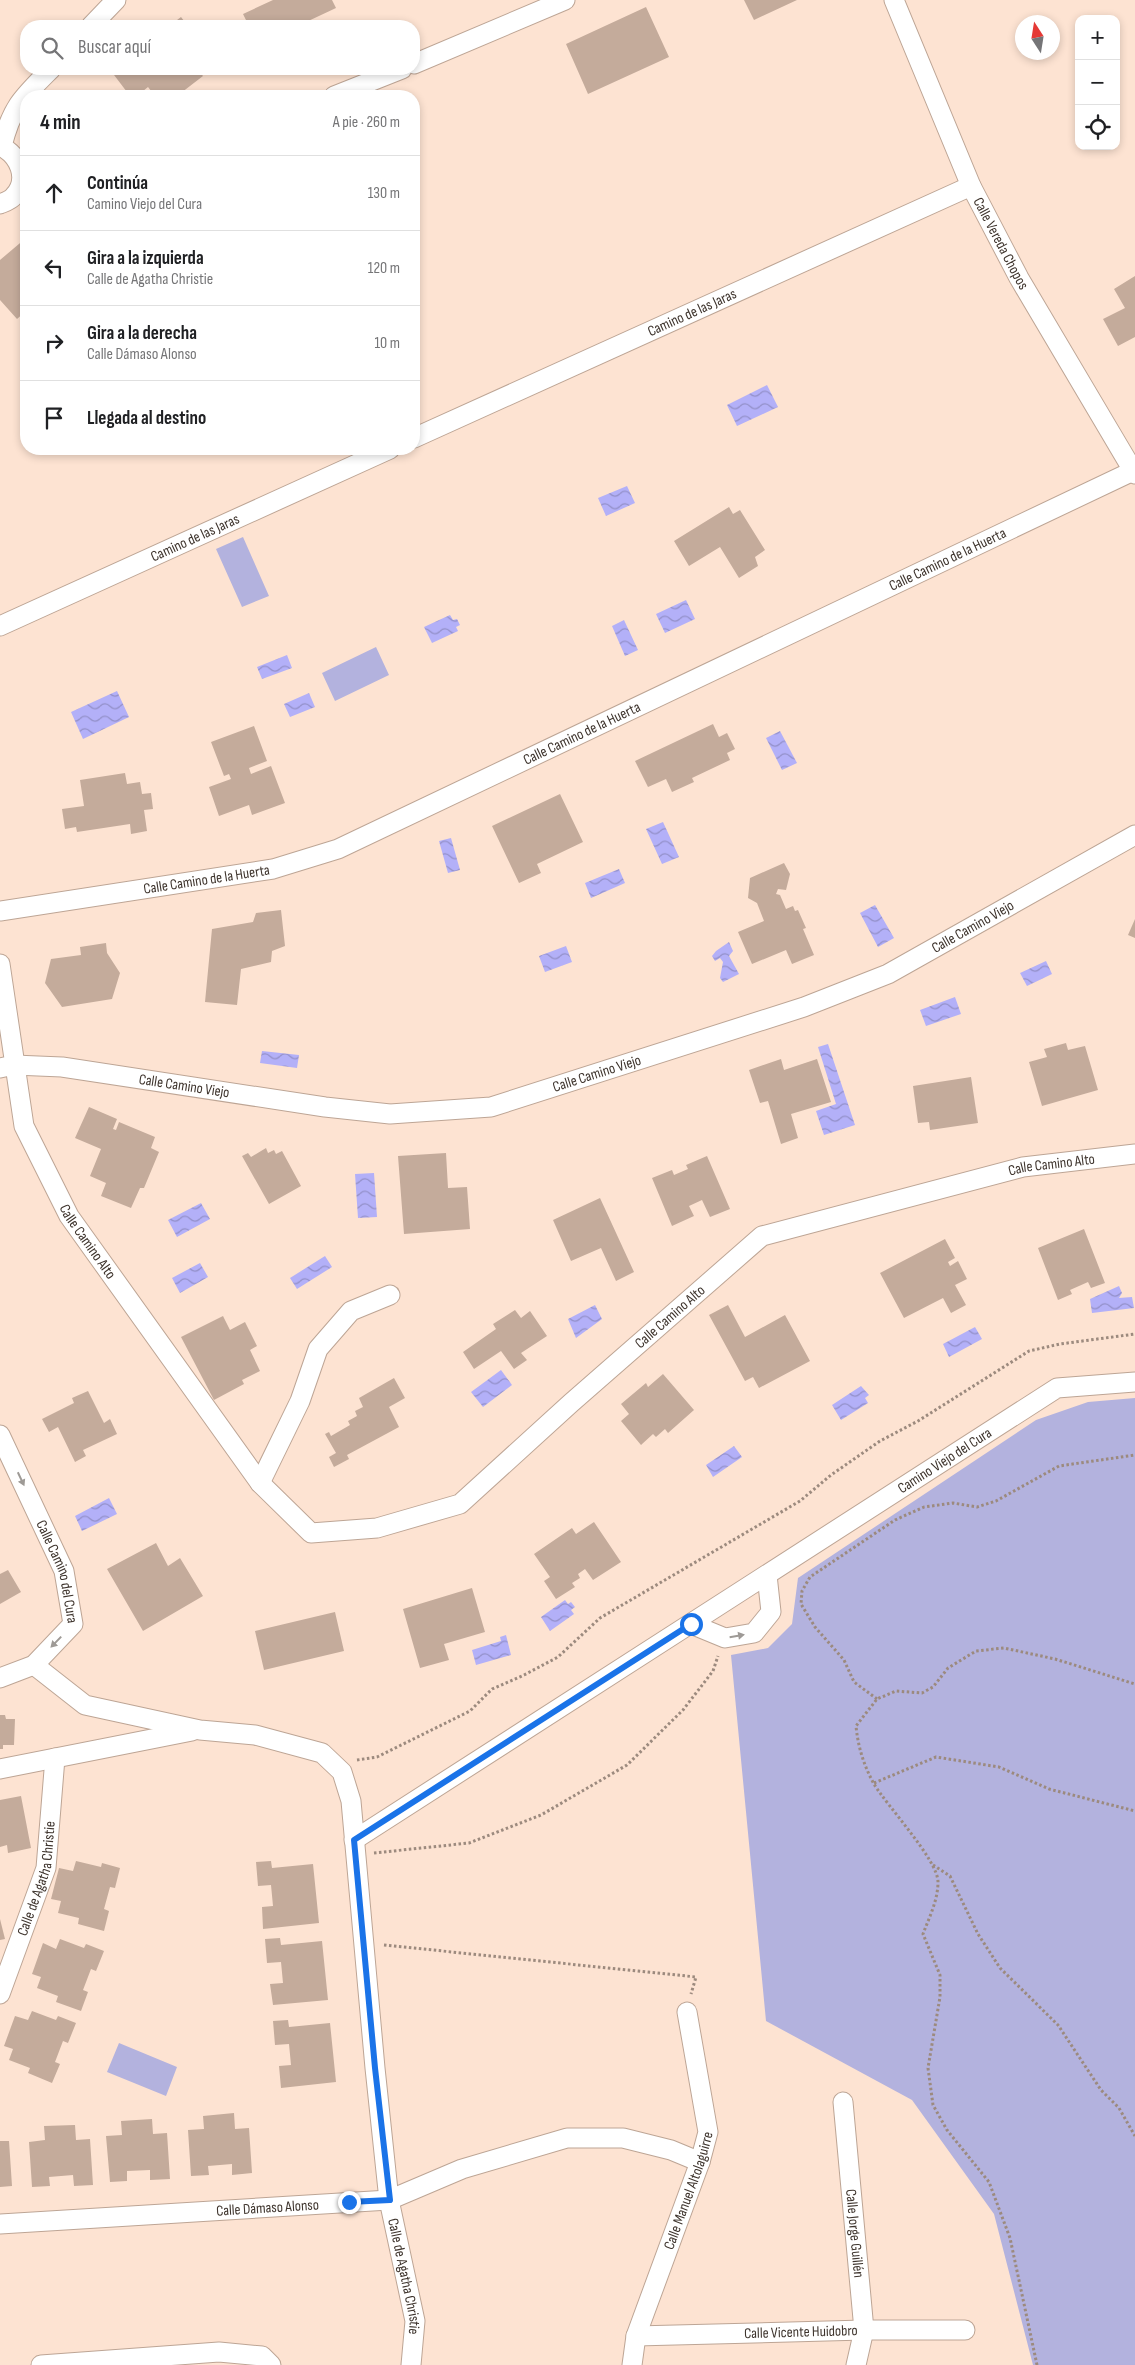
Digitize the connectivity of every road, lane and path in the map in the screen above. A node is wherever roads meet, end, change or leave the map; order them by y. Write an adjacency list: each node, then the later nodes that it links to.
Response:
1 (116, 0): 4 (street)
2 (565, 0): 5 (street)
3 (894, 0): 13 (street, Calle Vereda Chopos)
4 (97, 20)
5 (420, 61)
6 (45, 75): 8 (street)
7 (387, 75): 9 (street)
8 (31, 90)
9 (349, 90)
10 (20, 101): 11 (street)
11 (1, 146): 12 (street)
12 (20, 166)
13 (971, 186): 16 (street, Camino de las Jaras); 18 (street, Calle Vereda Chopos)
14 (20, 188): 15 (street)
15 (0, 204)
16 (420, 435)
17 (377, 455): 19 (street, Camino de las Jaras)
18 (1134, 472): 21 (street, Calle Camino de la Huerta)
19 (0, 626)
20 (1135, 835): 23 (street, Calle Camino Viejo)
21 (0, 911)
22 (0, 964): 23 (street, Calle Camino Alto)
23 (7, 1066): 30 (street, Calle Camino Alto)
24 (1135, 1154): 30 (street, Calle Camino Alto)
25 (390, 1294): 30 (street)
26 (1135, 1334): 40 (path)
27 (1135, 1382): 31 (street, Camino Viejo del Cura)
28 (0, 1435): 34 (street, Calle Camino del Cura, one-way to 34)
29 (1135, 1455): 37 (path)
30 (260, 1483)
31 (768, 1575): 32 (street, Camino Viejo del Cura); 33 (street, one-way to 31)
32 (691, 1624): 33 (street); 44 (street, Camino Viejo del Cura)
33 (725, 1638): 44 (path)
34 (34, 1664): 35 (street, Calle Camino del Cura); 38 (street, Calle de Agatha Christie)
35 (0, 1678)
36 (1135, 1684): 37 (path)
37 (877, 1699): 42 (path)
38 (200, 1730): 39 (street, Calle de Agatha Christie); 40 (street, Calle de Agatha Christie)
39 (55, 1758): 41 (street, Calle de Agatha Christie); 47 (street, Calle de Agatha Christie)
40 (334, 1764): 44 (street, Calle de Agatha Christie)
41 (0, 1769)
42 (874, 1784): 43 (path); 45 (path)
43 (1135, 1811)
44 (355, 1848): 46 (street, Calle de Agatha Christie)
45 (932, 1865): 50 (path); 62 (path)
46 (363, 1943): 48 (path); 52 (street, Calle de Agatha Christie)
47 (0, 1994)
48 (687, 2012): 51 (street, Calle Manuel Altolaguirre)
49 (843, 2102): 54 (street, Calle Jorge Guillén)
50 (1135, 2136)
51 (700, 2162): 52 (street, Calle Dámaso Alonso); 56 (street, Calle Manuel Altolaguirre)
52 (390, 2200): 53 (street, Calle Dámaso Alonso); 59 (street, Calle de Agatha Christie)
53 (0, 2224)
54 (864, 2330): 55 (street, Calle Vicente Huidobro); 56 (street, Calle Vicente Huidobro); 61 (street, Calle Jorge Guillén)
55 (965, 2330)
56 (636, 2336): 60 (street, Calle Manuel Altolaguirre)
57 (41, 2365): 58 (street)
58 (271, 2365)
59 (411, 2365)
60 (632, 2365)
61 (856, 2365)
62 (1037, 2365)

